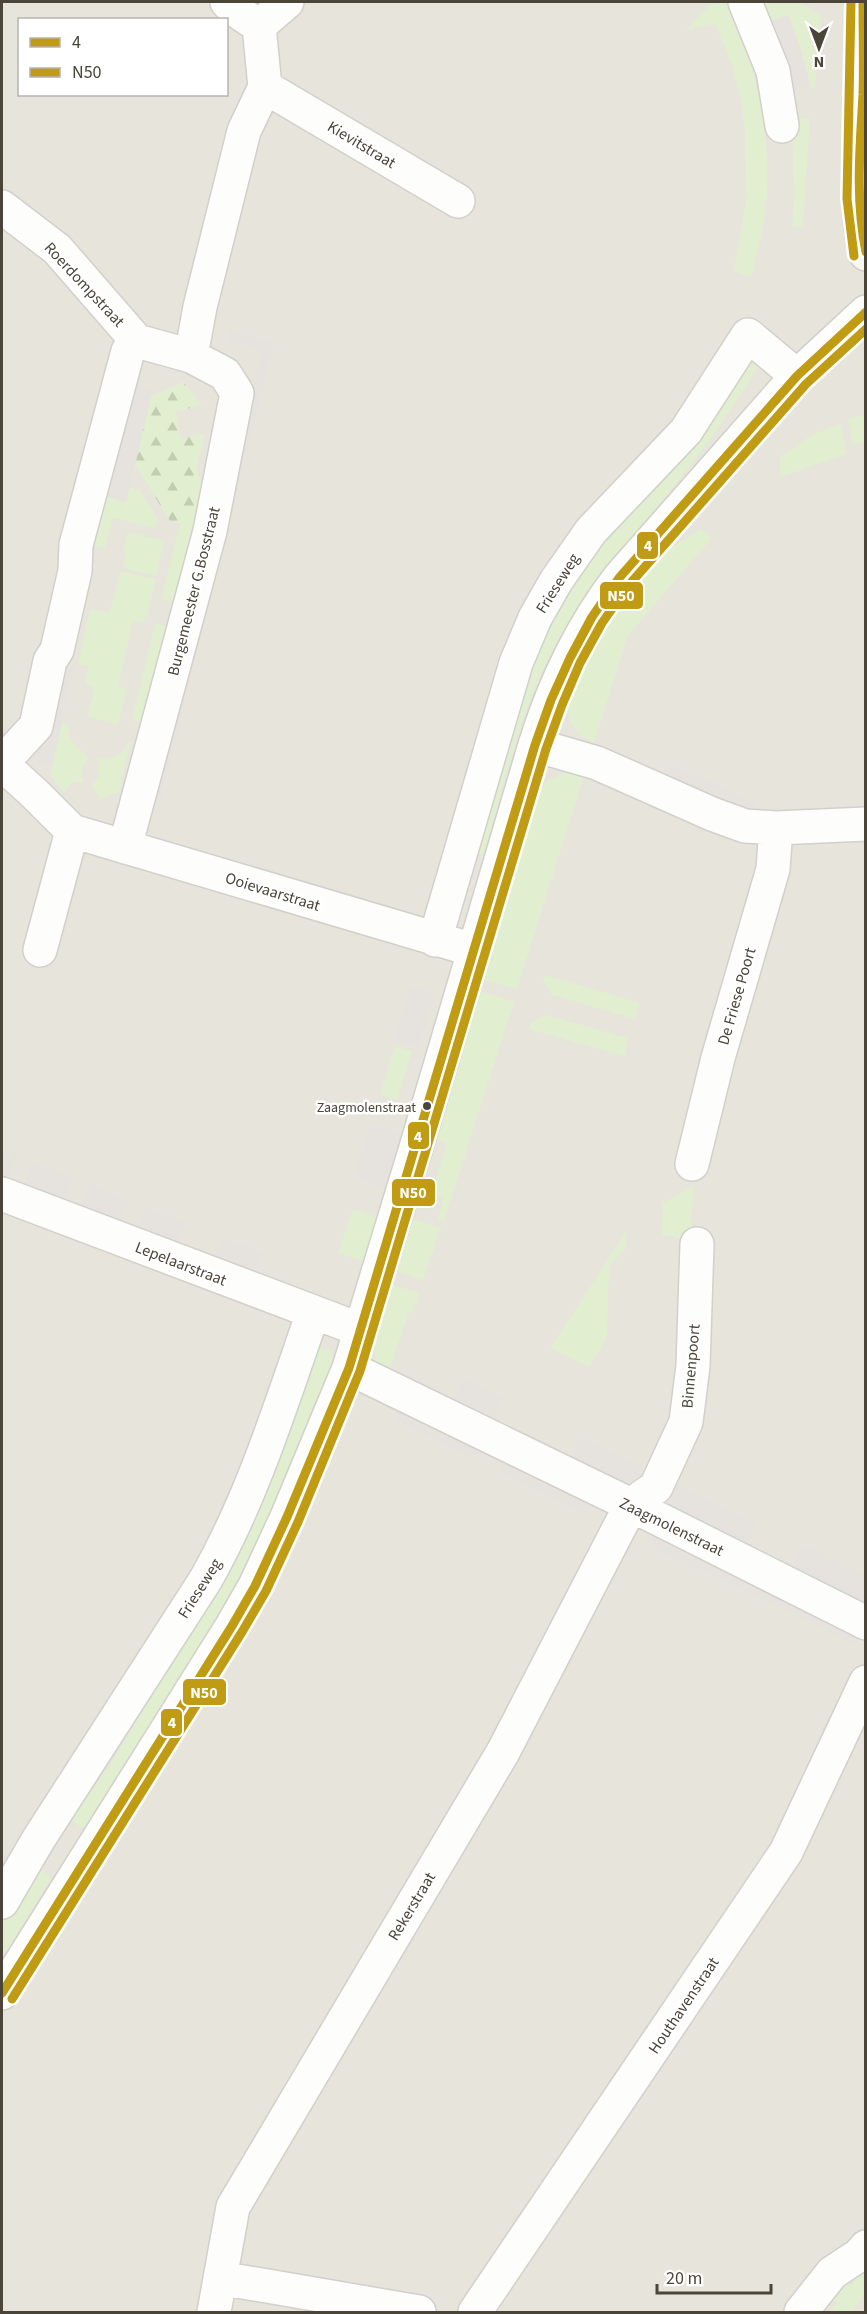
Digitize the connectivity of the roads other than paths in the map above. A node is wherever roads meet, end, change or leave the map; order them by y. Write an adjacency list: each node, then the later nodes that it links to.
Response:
1 (227, 2): 5 (street)
2 (287, 2): 5 (street)
3 (745, 2): 8 (street)
4 (863, 2): 7 (street)
5 (259, 26): 6 (street)
6 (265, 87): 9 (street, Kievitstraat); 14 (street)
7 (864, 95): 11 (street)
8 (782, 126)
9 (458, 201)
10 (2, 207): 13 (street, Roerdompstraat)
11 (866, 254)
12 (866, 312): 15 (street)
13 (137, 341): 14 (street, Burgemeester G.Bosstraat); 17 (street)
14 (190, 356): 21 (street, Burgemeester G.Bosstraat)
15 (797, 376): 16 (street); 22 (street, Frieseweg)
16 (535, 745): 19 (street); 23 (street)
17 (2, 764): 20 (street, Ooievaarstraat)
18 (866, 824): 19 (street)
19 (776, 828): 25 (street, De Friese Poort)
20 (72, 831): 21 (street, Ooievaarstraat); 24 (street)
21 (125, 847): 22 (street, Ooievaarstraat)
22 (435, 940): 23 (street, Ooievaarstraat)
23 (474, 949): 29 (street)
24 (40, 950)
25 (692, 1164)
26 (2, 1194): 28 (street, Lepelaarstraat)
27 (697, 1244): 31 (street, Binnenpoort)
28 (313, 1313): 29 (street, Lepelaarstraat); 34 (street, Frieseweg)
29 (361, 1330): 30 (street)
30 (349, 1368): 31 (street, Zaagmolenstraat); 35 (street)
31 (631, 1505): 32 (street, Zaagmolenstraat); 39 (street, Rekerstraat)
32 (866, 1623)
33 (866, 1682): 42 (street, Houthavenstraat)
34 (38, 1840): 35 (street); 36 (street, Frieseweg)
35 (80, 1867): 37 (street)
36 (2, 1902)
37 (2, 1993)
38 (866, 2247): 43 (street)
39 (220, 2278): 40 (street, Rekerstraat); 41 (street)
40 (214, 2313)
41 (419, 2313)
42 (475, 2313)
43 (801, 2313)

